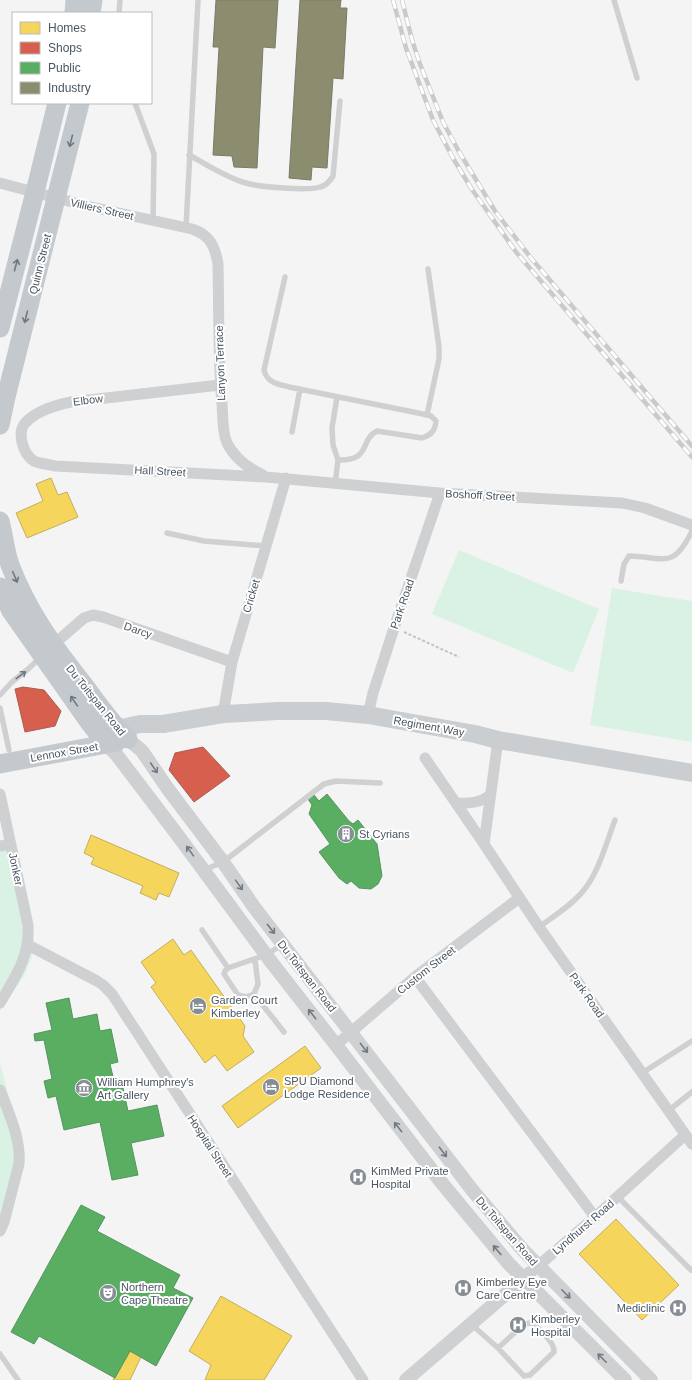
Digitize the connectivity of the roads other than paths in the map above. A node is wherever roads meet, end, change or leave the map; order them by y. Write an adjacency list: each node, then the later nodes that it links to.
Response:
1 (75, 0): 6 (highway)
2 (92, 0): 7 (highway)
3 (120, 0): 8 (lane)
4 (198, 0): 14 (lane)
5 (614, 0): 9 (lane)
6 (74, 12)
7 (91, 12)
8 (119, 12)
9 (637, 78)
10 (340, 102): 14 (lane)
11 (57, 104): 16 (highway, Quinn Street)
12 (80, 104): 17 (highway, Quinn Street, one-way to 17)
13 (135, 104): 18 (lane)
14 (189, 155): 19 (lane)
15 (0, 183): 16 (street, Villiers Street)
16 (35, 192): 17 (street, Villiers Street); 23 (highway, Quinn Street, one-way to 16)
17 (57, 198): 18 (street, Villiers Street); 28 (highway, Quinn Street, one-way to 28)
18 (153, 220): 19 (street, Villiers Street)
19 (186, 228): 20 (street, Villiers Street)
20 (204, 234): 24 (street, Lanyon Terrace)
21 (428, 269): 27 (lane)
22 (285, 277): 25 (lane)
23 (0, 328)
24 (220, 385): 31 (street, Elbow); 32 (street, Lanyon Terrace)
25 (300, 389): 26 (lane); 29 (lane)
26 (337, 397): 27 (lane); 30 (lane)
27 (427, 415): 30 (lane)
28 (0, 425)
29 (292, 432)
30 (338, 460): 34 (lane)
31 (55, 466): 32 (street, Hall Street)
32 (266, 477): 33 (street, Boshoff Street)
33 (286, 478): 34 (street, Boshoff Street); 40 (street, Cricket)
34 (335, 484): 35 (street, Boshoff Street)
35 (440, 493): 36 (street, Boshoff Street); 49 (street, Park Road)
36 (692, 525)
37 (692, 531): 41 (lane)
38 (167, 533): 40 (lane)
39 (2, 538): 44 (highway, Du Toitspan Road, one-way to 44)
40 (266, 546): 45 (street, Cricket)
41 (621, 580)
42 (0, 587): 43 (highway, Du Toitspan Road)
43 (5, 607): 44 (highway, Du Toitspan Road)
44 (48, 651): 45 (street, Darcy); 46 (lane, one-way to 44); 51 (highway, Du Toitspan Road)
45 (232, 662): 48 (street, Cricket)
46 (0, 695)
47 (0, 708): 50 (lane)
48 (223, 714): 49 (main road, Regiment Way); 51 (main road, Regiment Way)
49 (368, 715): 52 (main road, Regiment Way)
50 (2, 729): 53 (lane)
51 (112, 736): 53 (highway, Lennox Street); 63 (street, Du Toitspan Road, one-way to 63); 64 (street, Du Toitspan Road, one-way to 51)
52 (498, 740): 55 (main road, Regiment Way); 58 (street)
53 (3, 755)
54 (425, 758): 59 (street, Park Road)
55 (692, 773)
56 (380, 783): 63 (lane)
57 (0, 794): 62 (street, Jonker)
58 (490, 795): 59 (street); 61 (street)
59 (456, 803): 61 (street, Park Road)
60 (615, 820): 66 (lane)
61 (484, 844): 65 (street, Park Road)
62 (5, 845): 69 (street, Jonker)
63 (223, 862): 64 (lane); 68 (street, Du Toitspan Road, one-way to 68)
64 (203, 870): 70 (street, Du Toitspan Road)
65 (519, 898): 66 (street, Park Road); 72 (street, Custom Street)
66 (539, 928): 79 (street, Park Road)
67 (202, 930): 71 (lane)
68 (283, 944): 70 (lane); 76 (street, Du Toitspan Road)
69 (28, 945): 74 (street, Jonker); 94 (street, Hospital Street)
70 (260, 958): 71 (lane); 73 (lane); 78 (street, Du Toitspan Road, one-way to 70)
71 (228, 968): 73 (lane)
72 (414, 977): 76 (street, Custom Street); 85 (street)
73 (254, 994): 75 (lane)
74 (0, 1004)
75 (284, 1032)
76 (351, 1032): 78 (street, Custom Street); 87 (street, Du Toitspan Road, one-way to 87)
77 (692, 1041): 79 (lane)
78 (336, 1045): 89 (street, Du Toitspan Road, one-way to 78)
79 (642, 1072): 82 (street, Park Road)
80 (0, 1090): 86 (street)
81 (692, 1092): 82 (lane)
82 (668, 1111): 83 (street, Park Road)
83 (688, 1140): 84 (street, Lyndhurst Road)
84 (618, 1197): 85 (street, Lyndhurst Road); 88 (lane)
85 (595, 1217): 87 (street, Lyndhurst Road)
86 (0, 1230)
87 (538, 1266): 89 (street, Lyndhurst Road); 97 (street, Du Toitspan Road, one-way to 97)
88 (691, 1270)
89 (524, 1278): 90 (street, Lyndhurst Road); 96 (street, Du Toitspan Road, one-way to 89)
90 (471, 1324): 91 (lane); 95 (street, Lyndhurst Road)
91 (498, 1348): 91 (lane)
92 (0, 1354): 93 (lane)
93 (18, 1380)
94 (363, 1380)
95 (406, 1380)
96 (625, 1380)
97 (651, 1380)

